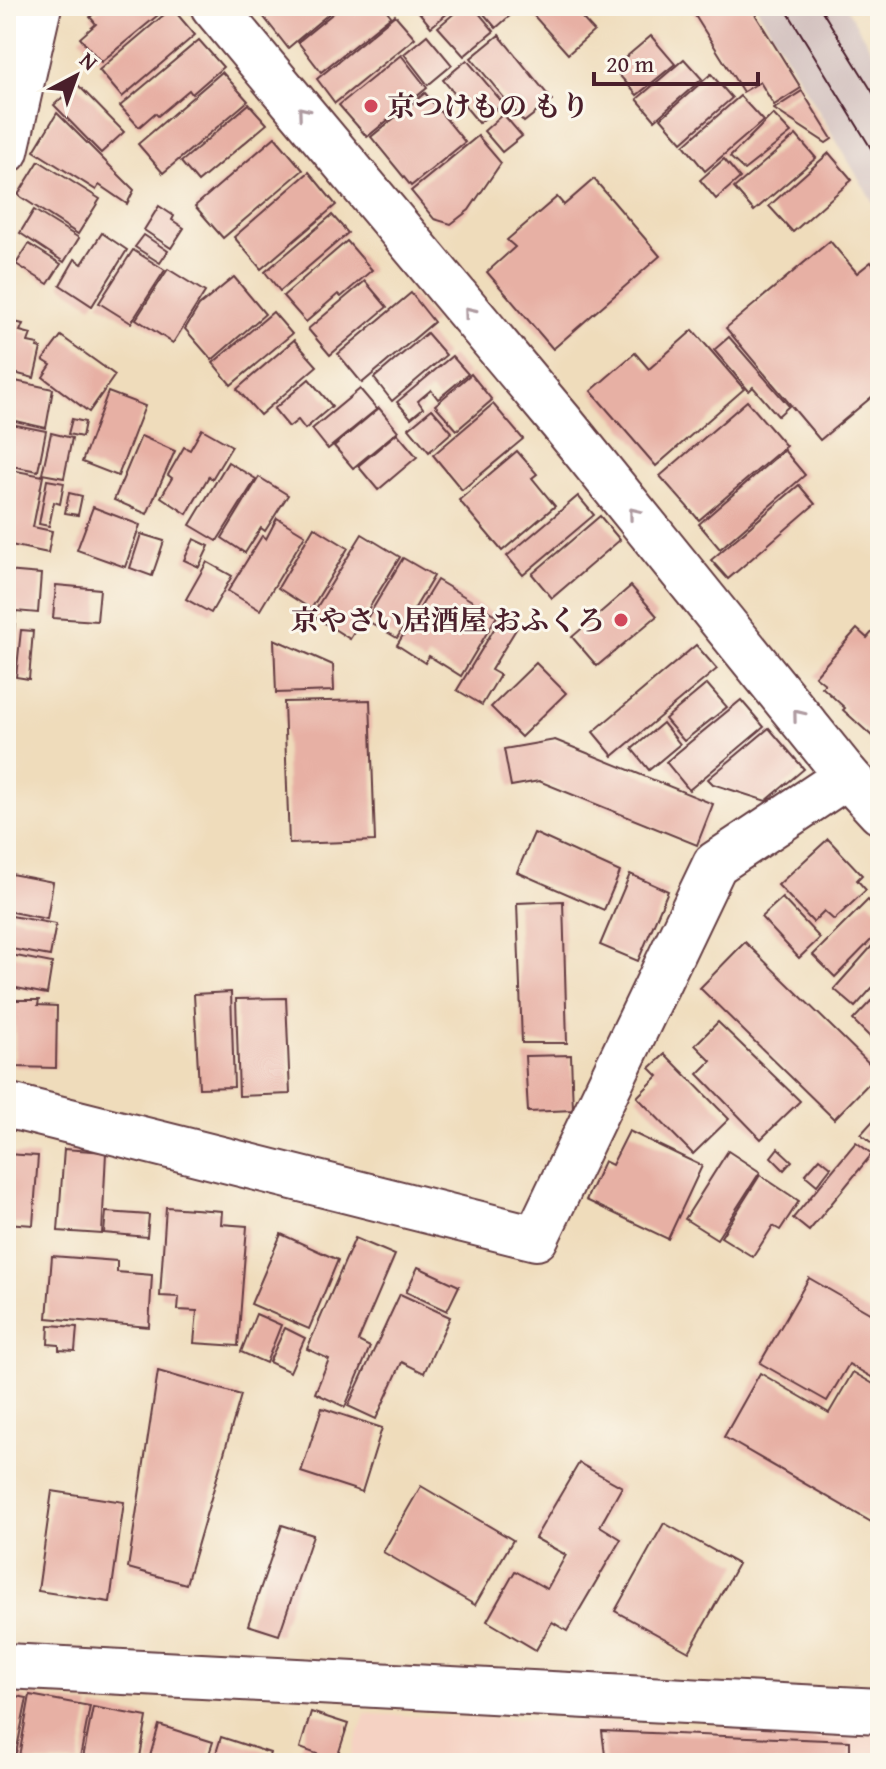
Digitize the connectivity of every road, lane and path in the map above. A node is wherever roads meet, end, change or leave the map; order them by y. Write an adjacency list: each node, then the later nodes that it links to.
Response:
1 (39, 6): 3 (street)
2 (213, 6): 4 (street, one-way to 2)
3 (6, 151)
4 (847, 776): 5 (street); 6 (street)
5 (880, 812)
6 (6, 1105)
7 (6, 1666): 8 (street)
8 (880, 1711)

